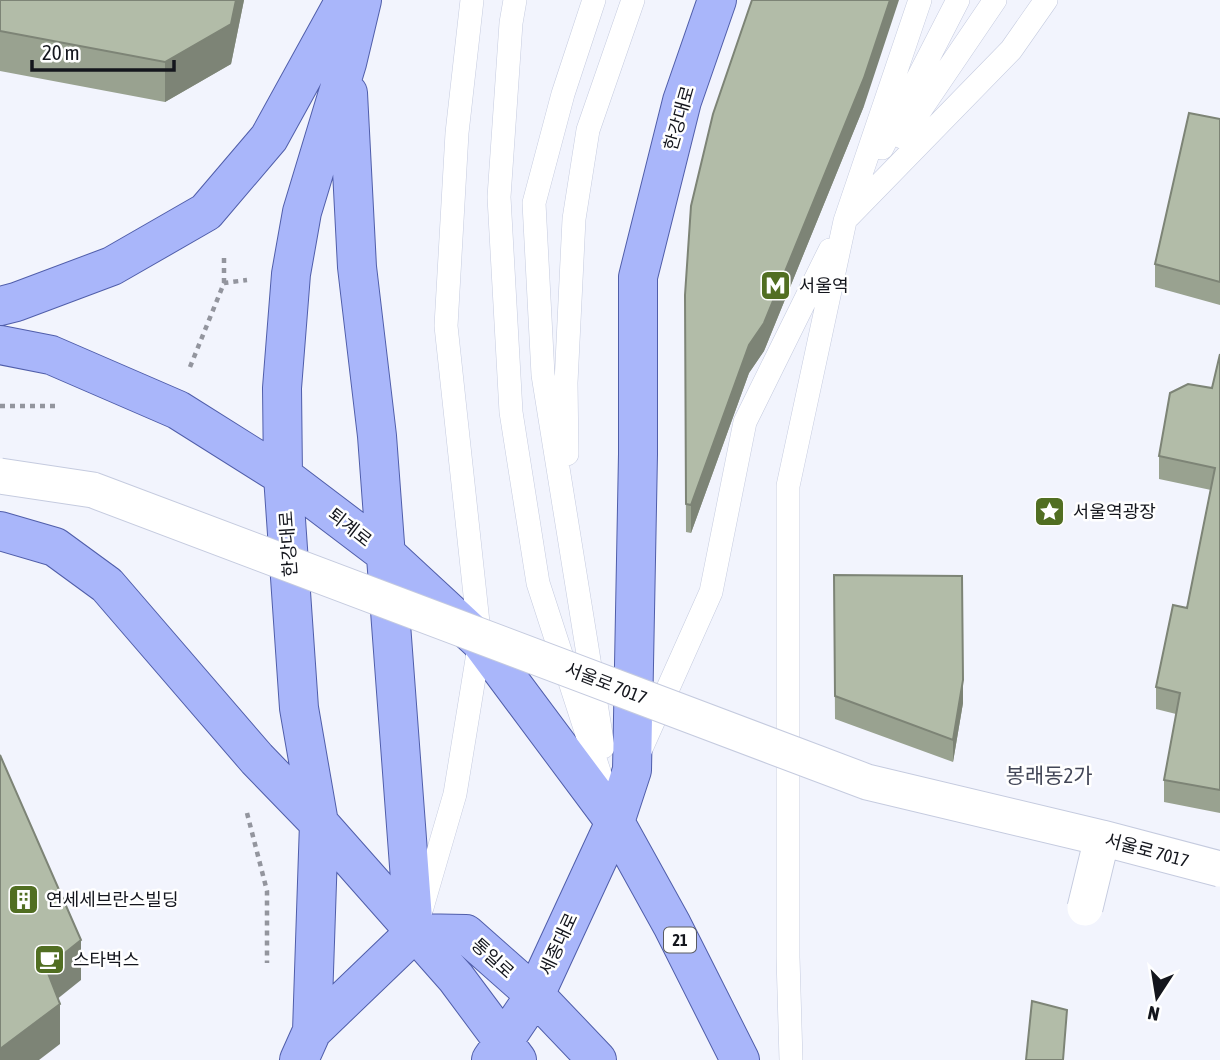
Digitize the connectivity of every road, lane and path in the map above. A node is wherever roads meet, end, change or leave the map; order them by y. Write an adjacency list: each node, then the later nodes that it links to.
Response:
1 (345, 0): 17 (main road)
2 (362, 0): 12 (main road, 한강대로)
3 (472, 0): 25 (lane)
4 (515, 0): 29 (lane)
5 (594, 0): 23 (lane)
6 (633, 0): 23 (lane)
7 (717, 0): 26 (main road, 한강대로)
8 (920, 0): 13 (lane)
9 (958, 0): 13 (lane)
10 (995, 0): 13 (lane)
11 (1046, 0): 13 (lane)
12 (347, 63): 20 (main road, 한강대로); 24 (main road, 한강대로)
13 (845, 221): 26 (lane); 40 (lane)
14 (224, 251): 16 (path)
15 (248, 280): 16 (path)
16 (224, 283): 19 (path)
17 (0, 306)
18 (0, 345): 20 (main road, 퇴계로)
19 (189, 369)
20 (284, 476): 24 (main road, 퇴계로); 28 (main road, 한강대로)
21 (0, 477): 30 (street, 서울로 7017, bridge)
22 (0, 531): 28 (main road)
23 (568, 538): 29 (lane)
24 (386, 554): 25 (main road, 퇴계로); 33 (main road, 한강대로)
25 (480, 641): 29 (main road, 퇴계로); 33 (lane)
26 (632, 770): 29 (main road, 한강대로)
27 (244, 800): 34 (path)
28 (319, 822): 33 (main road); 36 (main road, 한강대로)
29 (615, 822): 35 (main road, 세종대로); 39 (main road, 21)
30 (1102, 838): 31 (street, 서울로 7017, bridge); 32 (street, bridge)
31 (1220, 869)
32 (1085, 908)
33 (414, 933): 35 (main road, 통일로); 36 (main road); 37 (main road)
34 (267, 974)
35 (535, 995): 37 (main road, 세종대로); 38 (main road, 통일로)
36 (305, 1045)
37 (504, 1054)
38 (597, 1060)
39 (740, 1060)
40 (791, 1060)

